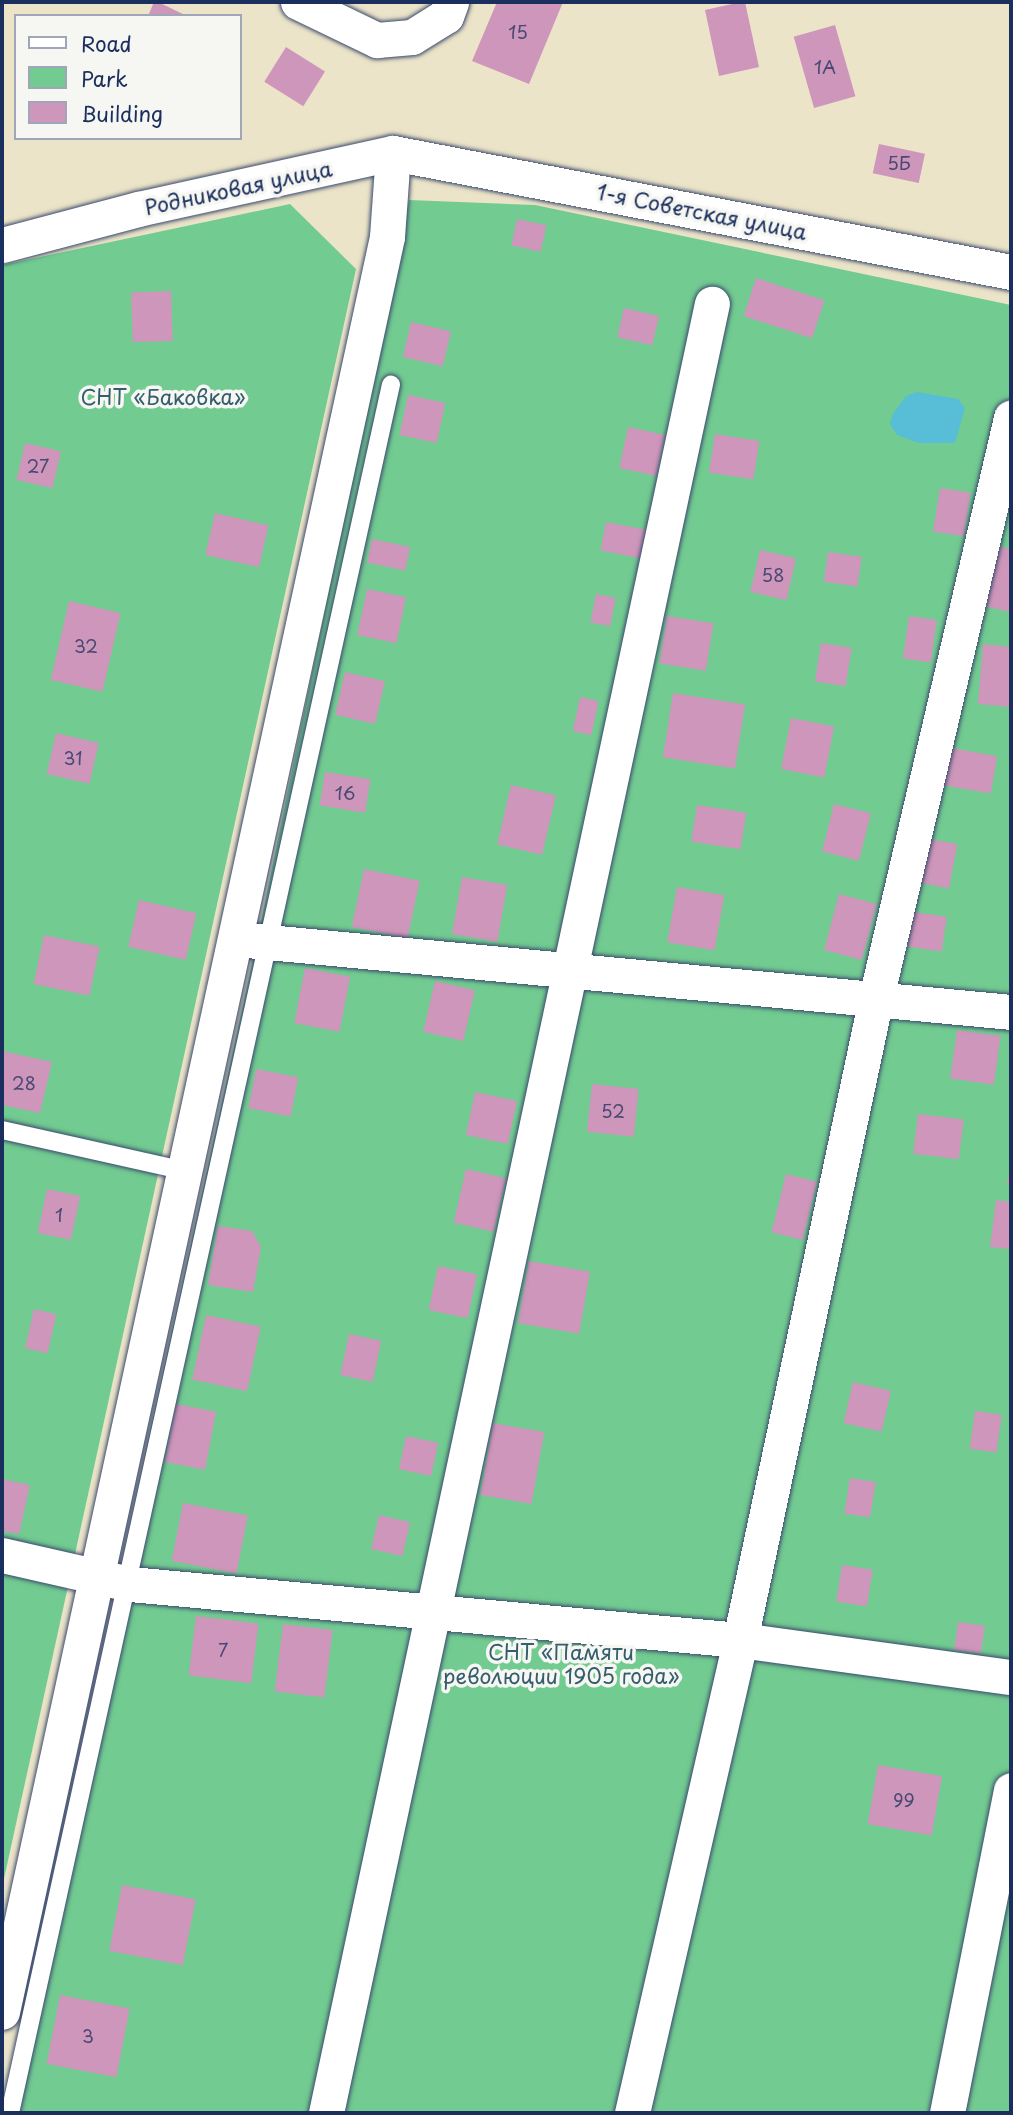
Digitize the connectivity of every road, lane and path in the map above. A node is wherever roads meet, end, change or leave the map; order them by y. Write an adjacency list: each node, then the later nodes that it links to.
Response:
1 (298, 2): 2 (street)
2 (451, 2)
3 (393, 153): 4 (street, Родниковая улица); 5 (street, 1-я Советская улица); 9 (street)
4 (2, 244)
5 (1011, 272)
6 (712, 304): 11 (street)
7 (391, 384): 10 (lane)
8 (1011, 418): 12 (street)
9 (236, 939): 10 (street); 15 (street)
10 (271, 942): 11 (street); 17 (lane)
11 (570, 970): 12 (street); 18 (street)
12 (876, 998): 13 (street); 19 (street)
13 (1011, 1012)
14 (2, 1130): 15 (lane)
15 (185, 1171): 17 (street)
16 (2, 1555): 17 (street)
17 (113, 1580): 18 (street); 22 (street); 24 (lane)
18 (431, 1609): 19 (street); 25 (street)
19 (740, 1640): 20 (street); 26 (street)
20 (1011, 1677)
21 (1011, 1790): 27 (street)
22 (7, 1968): 23 (street)
23 (2, 2012)
24 (10, 2113)
25 (326, 2113)
26 (632, 2113)
27 (947, 2113)

